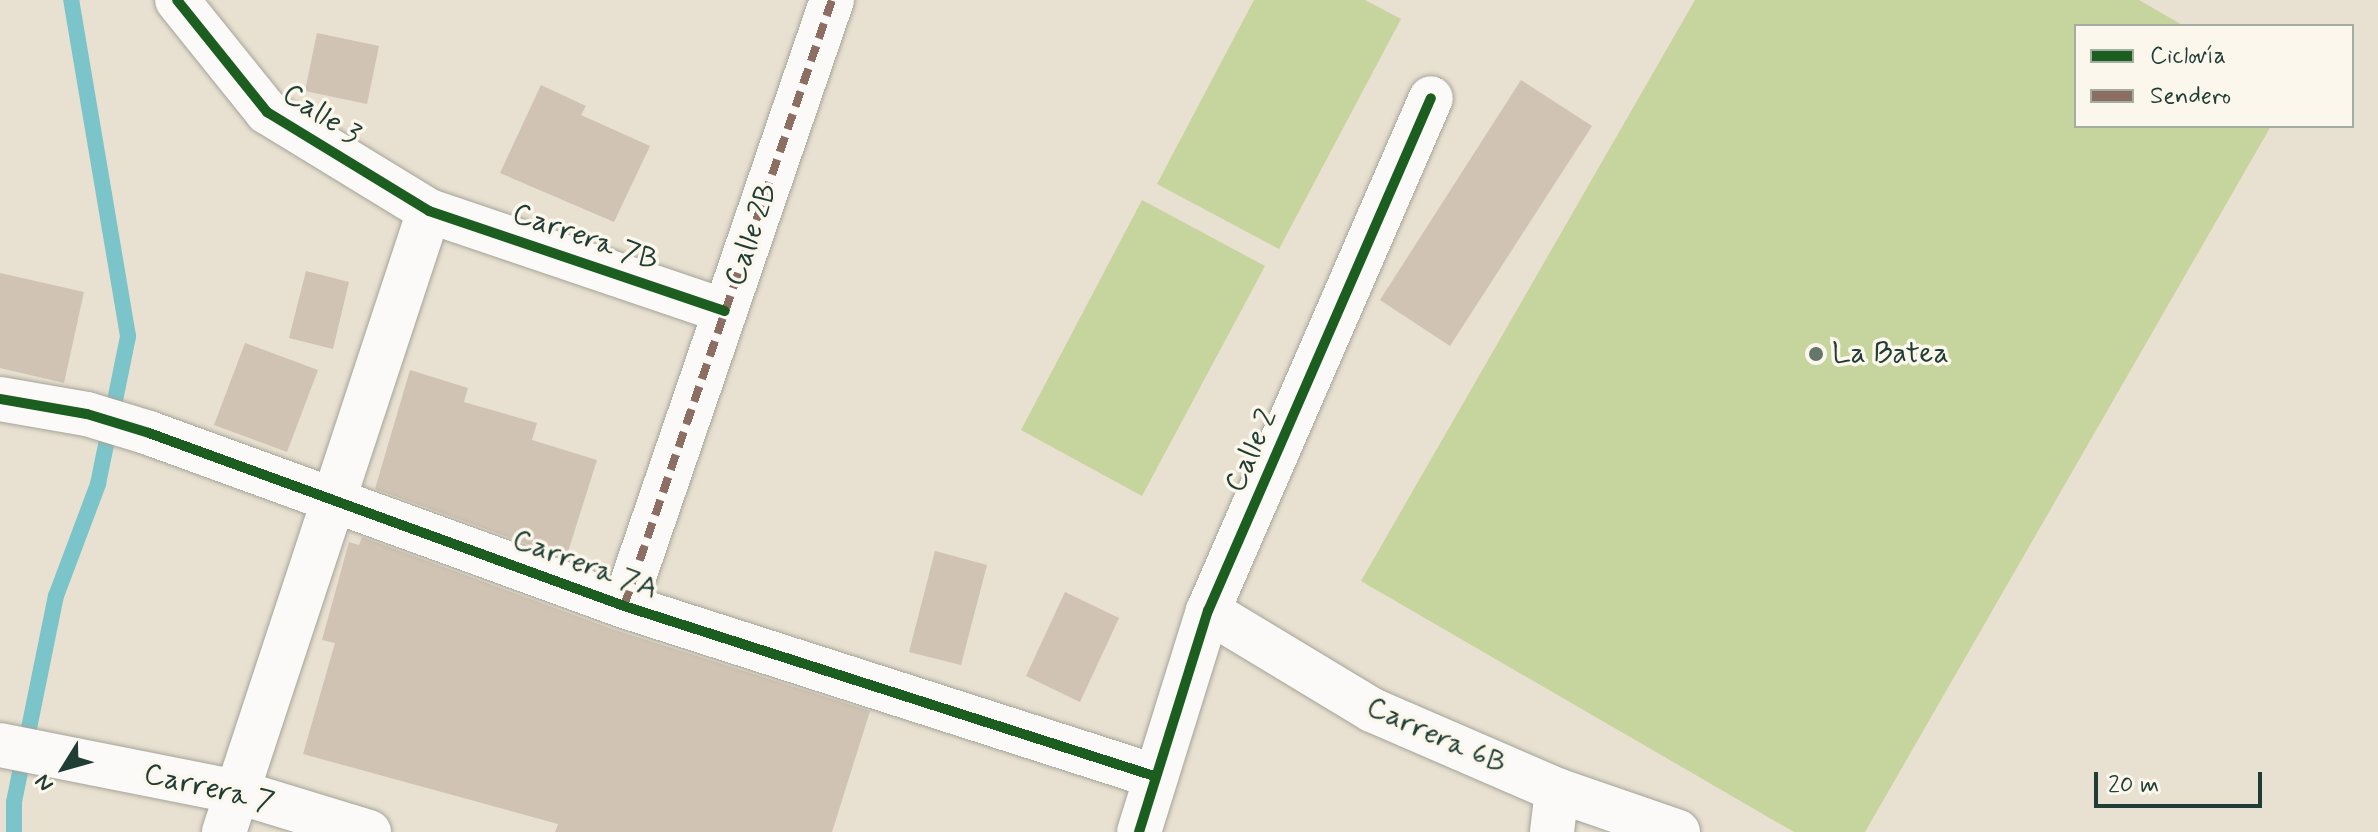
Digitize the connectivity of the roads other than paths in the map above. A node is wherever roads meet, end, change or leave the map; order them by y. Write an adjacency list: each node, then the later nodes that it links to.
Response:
1 (177, 0): 4 (street, Calle 3)
2 (832, 0): 5 (street, Calle 2B)
3 (1431, 98): 9 (street, Calle 2)
4 (429, 211): 5 (street, Carrera 7B); 7 (street)
5 (725, 311): 8 (street, Calle 2B)
6 (0, 399): 7 (street, Carrera 7A)
7 (331, 499): 8 (street, Carrera 7A); 13 (street)
8 (624, 606): 11 (street, Carrera 7A)
9 (1208, 611): 11 (street, Calle 2); 12 (street, Carrera 6B)
10 (0, 745): 13 (street, Carrera 7)
11 (1154, 776): 15 (street, Calle 2)
12 (1554, 811): 16 (street, Carrera 6B)
13 (231, 812): 14 (street, Carrera 7)
14 (369, 832)
15 (1139, 832)
16 (1678, 832)

